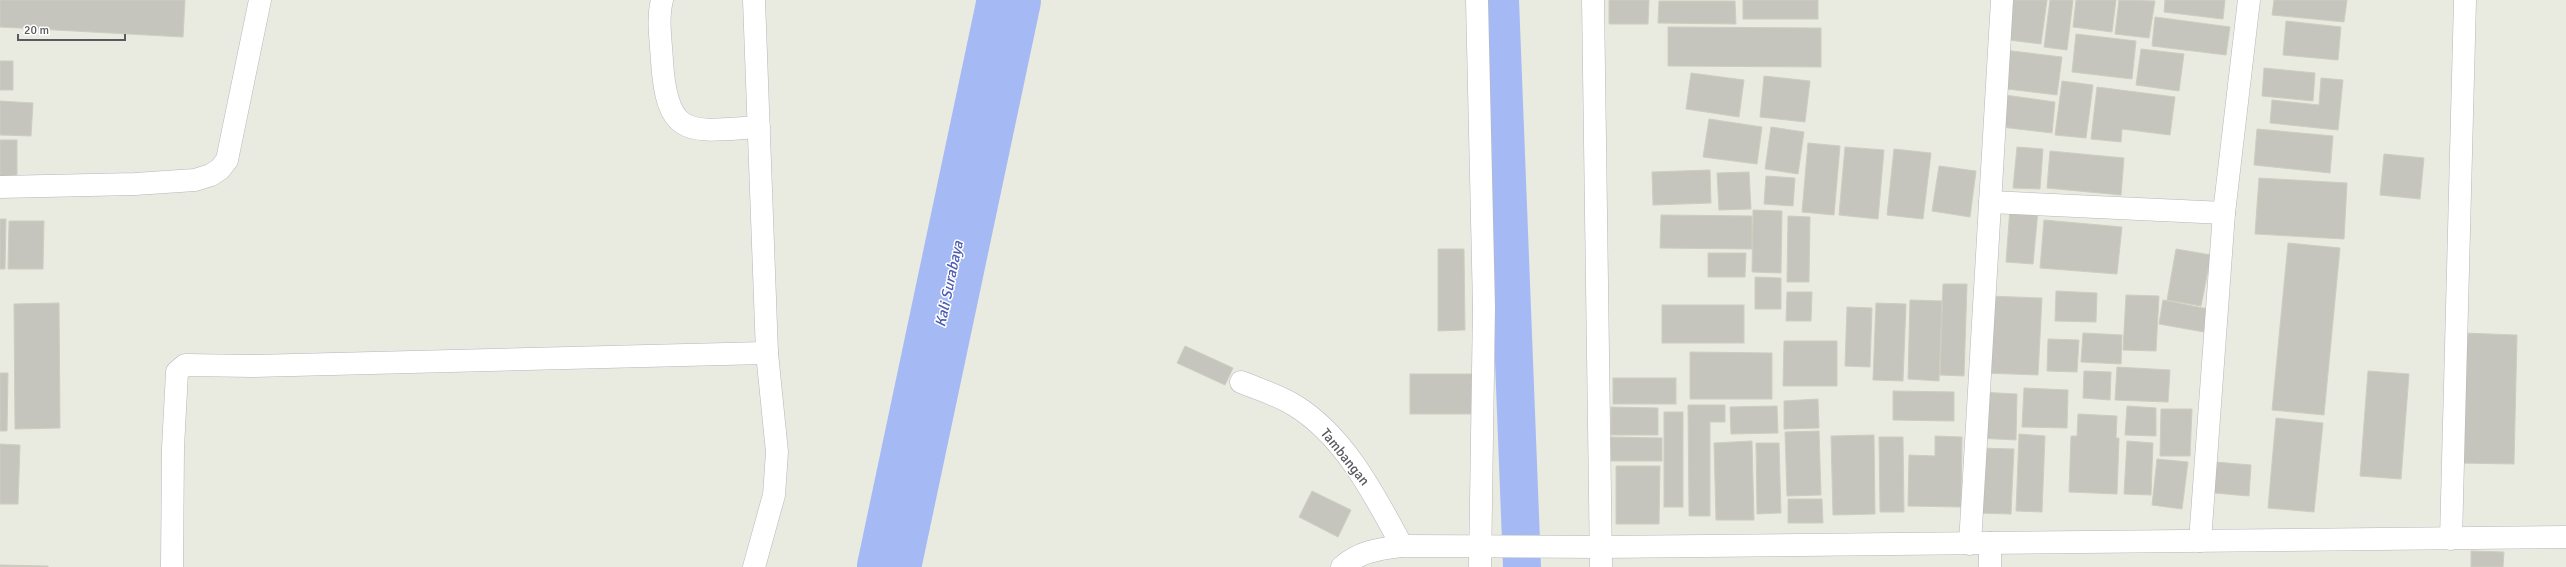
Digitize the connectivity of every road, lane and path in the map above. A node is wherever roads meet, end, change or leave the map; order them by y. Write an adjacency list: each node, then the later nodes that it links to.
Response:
1 (260, 0): 10 (street)
2 (662, 0): 9 (street)
3 (754, 0): 9 (street)
4 (1477, 0): 20 (street)
5 (1593, 0): 21 (street)
6 (2002, 0): 11 (street)
7 (2249, 0): 12 (street)
8 (2465, 0): 16 (street)
9 (759, 127): 13 (street)
10 (0, 187)
11 (1990, 202): 12 (street); 18 (street)
12 (2224, 214): 17 (street)
13 (767, 353): 22 (street); 23 (street)
14 (1241, 382): 19 (street, Tambangan)
15 (2566, 537): 16 (street)
16 (2451, 539): 17 (street)
17 (2200, 541): 18 (street)
18 (1980, 543): 21 (street); 25 (street)
19 (1402, 546): 20 (street); 24 (street)
20 (1485, 554): 21 (street)
21 (1602, 557)
22 (172, 567)
23 (754, 567)
24 (1342, 567)
25 (1990, 567)

